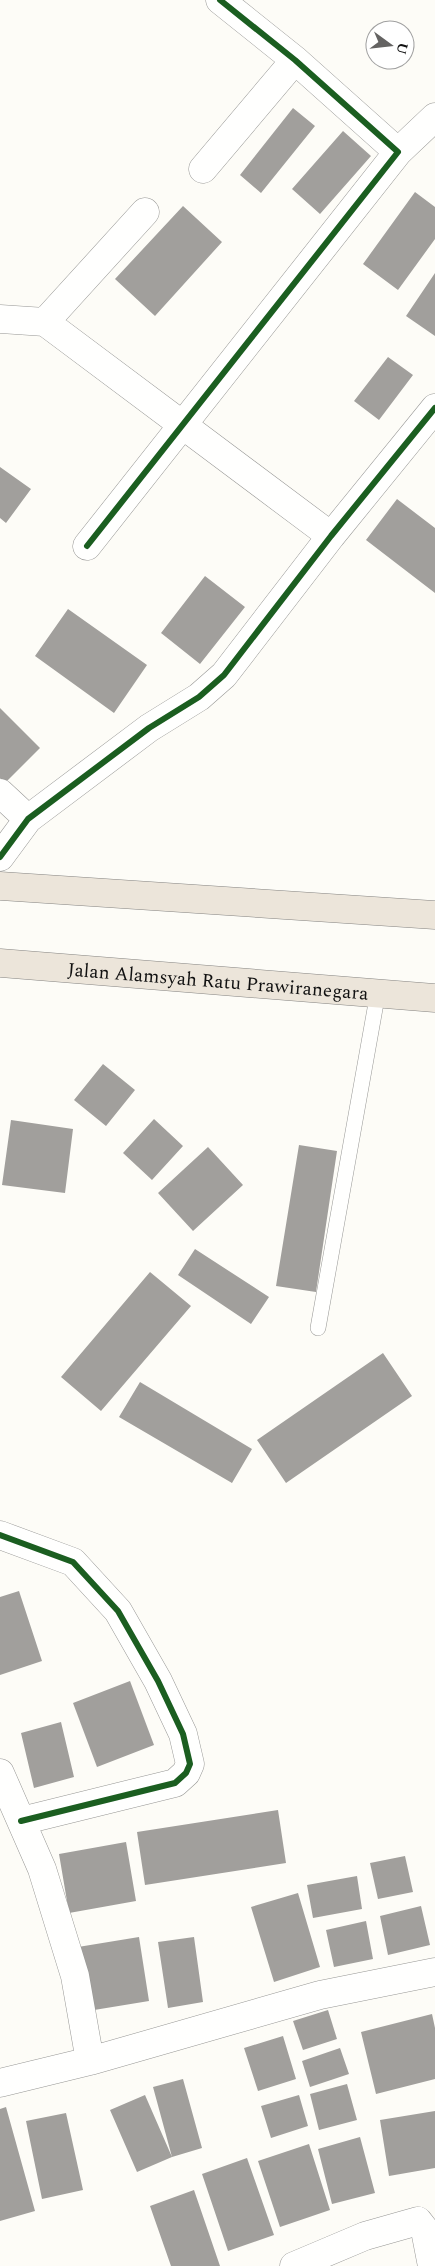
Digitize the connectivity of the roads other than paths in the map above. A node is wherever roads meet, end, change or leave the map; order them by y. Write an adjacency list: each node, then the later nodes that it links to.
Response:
1 (220, 0): 2 (street)
2 (295, 60): 4 (street); 5 (street)
3 (435, 117): 4 (street)
4 (398, 152): 10 (street)
5 (203, 169)
6 (145, 212): 8 (street)
7 (0, 319): 8 (street)
8 (45, 322): 10 (street)
9 (435, 408): 11 (street)
10 (183, 426): 11 (street); 12 (street)
11 (332, 536): 14 (street)
12 (88, 546)
13 (0, 793): 14 (street)
14 (28, 819): 15 (street)
15 (0, 857)
16 (0, 886): 17 (highway)
17 (435, 915)
18 (0, 963): 19 (highway, Jalan Alamsyah Ratu Prawiranegara)
19 (378, 992): 20 (highway, Jalan Alamsyah Ratu Prawiranegara); 21 (lane)
20 (435, 998)
21 (318, 1328)
22 (0, 1535): 24 (street)
23 (0, 1773): 24 (street)
24 (21, 1821): 26 (street)
25 (435, 1972): 26 (street)
26 (90, 2061): 27 (street)
27 (0, 2083)
28 (294, 2266): 29 (street)
29 (432, 2266)

